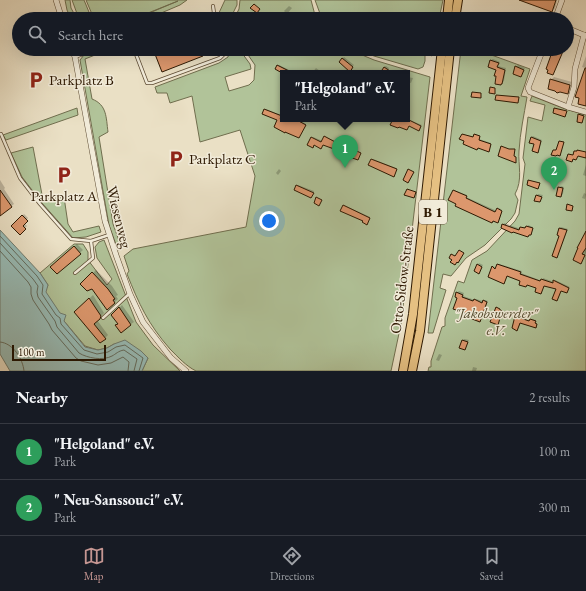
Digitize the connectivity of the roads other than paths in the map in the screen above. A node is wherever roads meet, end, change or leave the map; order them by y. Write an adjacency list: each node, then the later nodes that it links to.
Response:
1 (56, 0): 6 (street)
2 (449, 0): 8 (main road)
3 (458, 0): 9 (main road)
4 (562, 0): 10 (street)
5 (213, 6): 7 (lane)
6 (60, 12)
7 (214, 12)
8 (447, 12)
9 (456, 12)
10 (558, 12)
11 (574, 31): 12 (street)
12 (585, 35): 19 (street)
13 (136, 56): 14 (lane)
14 (222, 56)
15 (441, 56): 28 (main road, Otto-Sidow-Straße / B 1)
16 (449, 56): 29 (main road, Otto-Sidow-Straße / B 1)
17 (540, 56): 19 (street)
18 (75, 57): 22 (street, Wiesenweg)
19 (568, 107): 20 (street)
20 (586, 112)
21 (1, 134): 23 (lane)
22 (109, 235): 23 (lane); 25 (street, Wiesenweg)
23 (90, 241): 24 (lane)
24 (75, 274)
25 (130, 294): 26 (lane); 27 (street, Wiesenweg)
26 (103, 318)
27 (186, 371)
28 (403, 371)
29 (412, 371)

